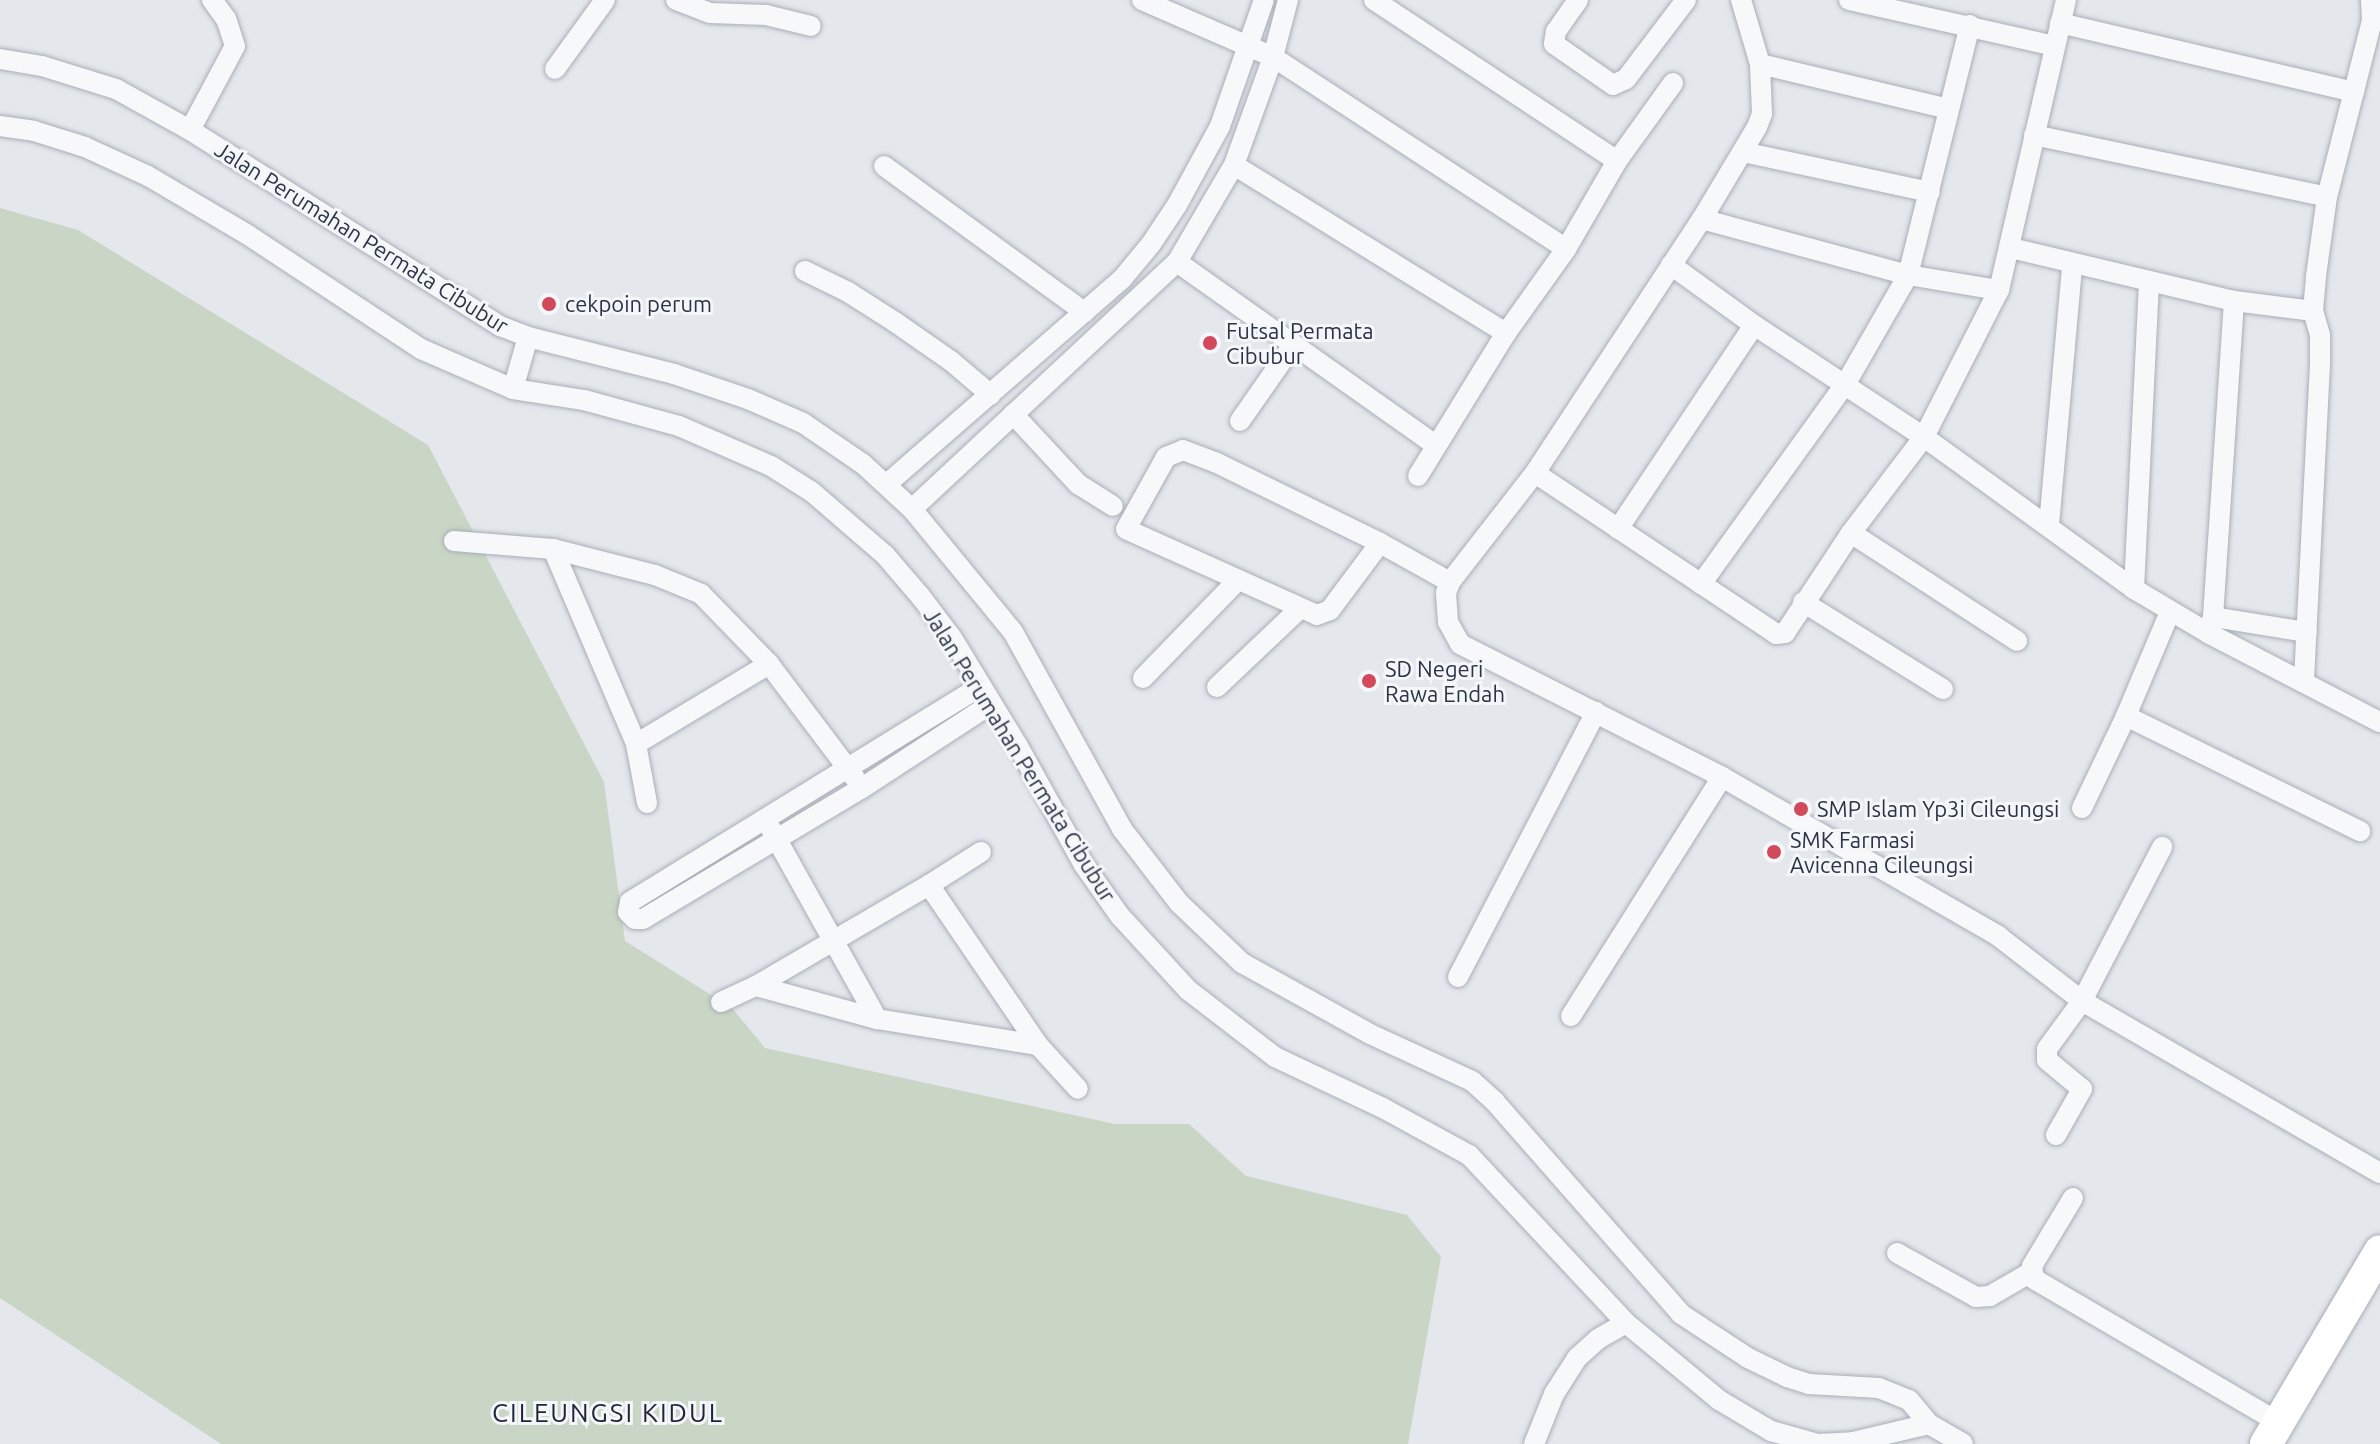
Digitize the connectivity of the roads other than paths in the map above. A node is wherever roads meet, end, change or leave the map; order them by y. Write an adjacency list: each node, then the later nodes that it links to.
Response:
1 (212, 0): 26 (street)
2 (605, 0): 21 (street)
3 (676, 0): 16 (street)
4 (1142, 0): 18 (street)
5 (1264, 0): 18 (street)
6 (1288, 0): 18 (street)
7 (1374, 0): 29 (street)
8 (1578, 0): 9 (street)
9 (1686, 0)
10 (1741, 0): 20 (street)
11 (1849, 0): 15 (street)
12 (2066, 0): 14 (street)
13 (2371, 0): 23 (street)
14 (2060, 23): 17 (street); 23 (street)
15 (1970, 25): 17 (street); 24 (street)
16 (811, 26)
17 (2054, 46): 27 (street)
18 (1262, 52): 30 (street); 36 (street); 46 (street)
19 (0, 59): 26 (street, Jalan Perumahan Permata Cibubur)
20 (1760, 64): 24 (street); 28 (street)
21 (555, 69)
22 (1673, 83): 29 (street)
23 (2354, 92): 33 (street)
24 (1949, 109): 32 (street)
25 (0, 126): 51 (street, Jalan Perumahan Permata Cibubur)
26 (190, 130): 49 (street, Jalan Perumahan Permata Cibubur)
27 (2034, 135): 33 (street); 35 (street)
28 (1743, 152): 32 (street); 34 (street)
29 (1617, 161): 36 (street)
30 (1234, 165): 37 (street); 48 (street)
31 (884, 166): 46 (street)
32 (1930, 192): 41 (street)
33 (2327, 197): 45 (street)
34 (1702, 219): 38 (street); 41 (street)
35 (2011, 248): 39 (street); 43 (street)
36 (1566, 249): 48 (street)
37 (1177, 262): 50 (street); 54 (street)
38 (1671, 265): 47 (street); 58 (street)
39 (2072, 265): 42 (street); 63 (street)
40 (805, 271): 53 (street)
41 (1908, 275): 43 (street); 52 (street)
42 (2149, 281): 44 (street); 72 (street)
43 (1999, 290): 56 (street)
44 (2234, 301): 45 (street); 76 (street)
45 (2313, 311): 77 (street)
46 (1084, 312): 53 (street)
47 (1754, 325): 52 (street); 64 (street)
48 (1506, 333): 57 (street)
49 (525, 344): 51 (street); 60 (street, Jalan Perumahan Permata Cibubur)
50 (1293, 345): 55 (street); 57 (street)
51 (515, 383): 84 (street, Jalan Perumahan Permata Cibubur)
52 (1846, 383): 56 (street); 71 (street)
53 (991, 395): 60 (street)
54 (1013, 414): 61 (street); 62 (street)
55 (1240, 421)
56 (1924, 437): 63 (street); 65 (street)
57 (1435, 445): 59 (street)
58 (1535, 473): 64 (street); 70 (street)
59 (1418, 476)
60 (888, 483): 62 (street, Jalan Perumahan Permata Cibubur)
61 (1113, 506)
62 (912, 509): 116 (street, Jalan Perumahan Permata Cibubur)
63 (2049, 525): 72 (street)
64 (1618, 529): 71 (street)
65 (1851, 533): 73 (street); 78 (street)
66 (454, 541): 68 (street)
67 (1380, 543): 69 (street); 70 (street); 74 (street)
68 (553, 549): 79 (street); 88 (street)
69 (1237, 581): 74 (street); 80 (street)
70 (1450, 582): 85 (street)
71 (1701, 584): 73 (street)
72 (2134, 589): 75 (street)
73 (1803, 602): 83 (street)
74 (1298, 610): 82 (street)
75 (2170, 612): 76 (street); 86 (street)
76 (2211, 625): 77 (street); 81 (street)
77 (2307, 632): 81 (street)
78 (2017, 641)
79 (769, 664): 88 (street); 89 (street)
80 (1143, 678)
81 (2304, 680): 87 (street)
82 (1217, 687)
83 (1943, 689)
84 (986, 695): 89 (street); 91 (street); 115 (street, Jalan Perumahan Permata Cibubur)
85 (1596, 712): 90 (street); 101 (street)
86 (2126, 716): 93 (street); 95 (street)
87 (2380, 722)
88 (636, 744): 92 (street)
89 (849, 769): 91 (street); 94 (street)
90 (1722, 777): 103 (street); 105 (street)
91 (862, 788): 96 (street)
92 (647, 803)
93 (2082, 808)
94 (765, 818): 96 (street); 96 (street)
95 (2360, 831)
96 (777, 839): 100 (street)
97 (2162, 847): 103 (street)
98 (981, 852): 99 (street)
99 (929, 885): 100 (street); 107 (street)
100 (835, 940): 102 (street); 106 (street)
101 (1458, 977)
102 (756, 986): 104 (street); 106 (street)
103 (2082, 1001): 109 (street); 110 (street)
104 (721, 1002)
105 (1571, 1016)
106 (877, 1019): 107 (street)
107 (1038, 1045): 108 (street)
108 (1078, 1089)
109 (2056, 1135)
110 (2380, 1173)
111 (2073, 1198): 114 (street)
112 (2380, 1251): 117 (main road)
113 (1897, 1253): 114 (street)
114 (2031, 1272): 117 (street)
115 (1626, 1323): 116 (street, Jalan Perumahan Permata Cibubur); 118 (street)
116 (1929, 1424): 119 (street, Jalan Perumahan Permata Cibubur)
117 (2272, 1433)
118 (1534, 1444)
119 (1963, 1444)

